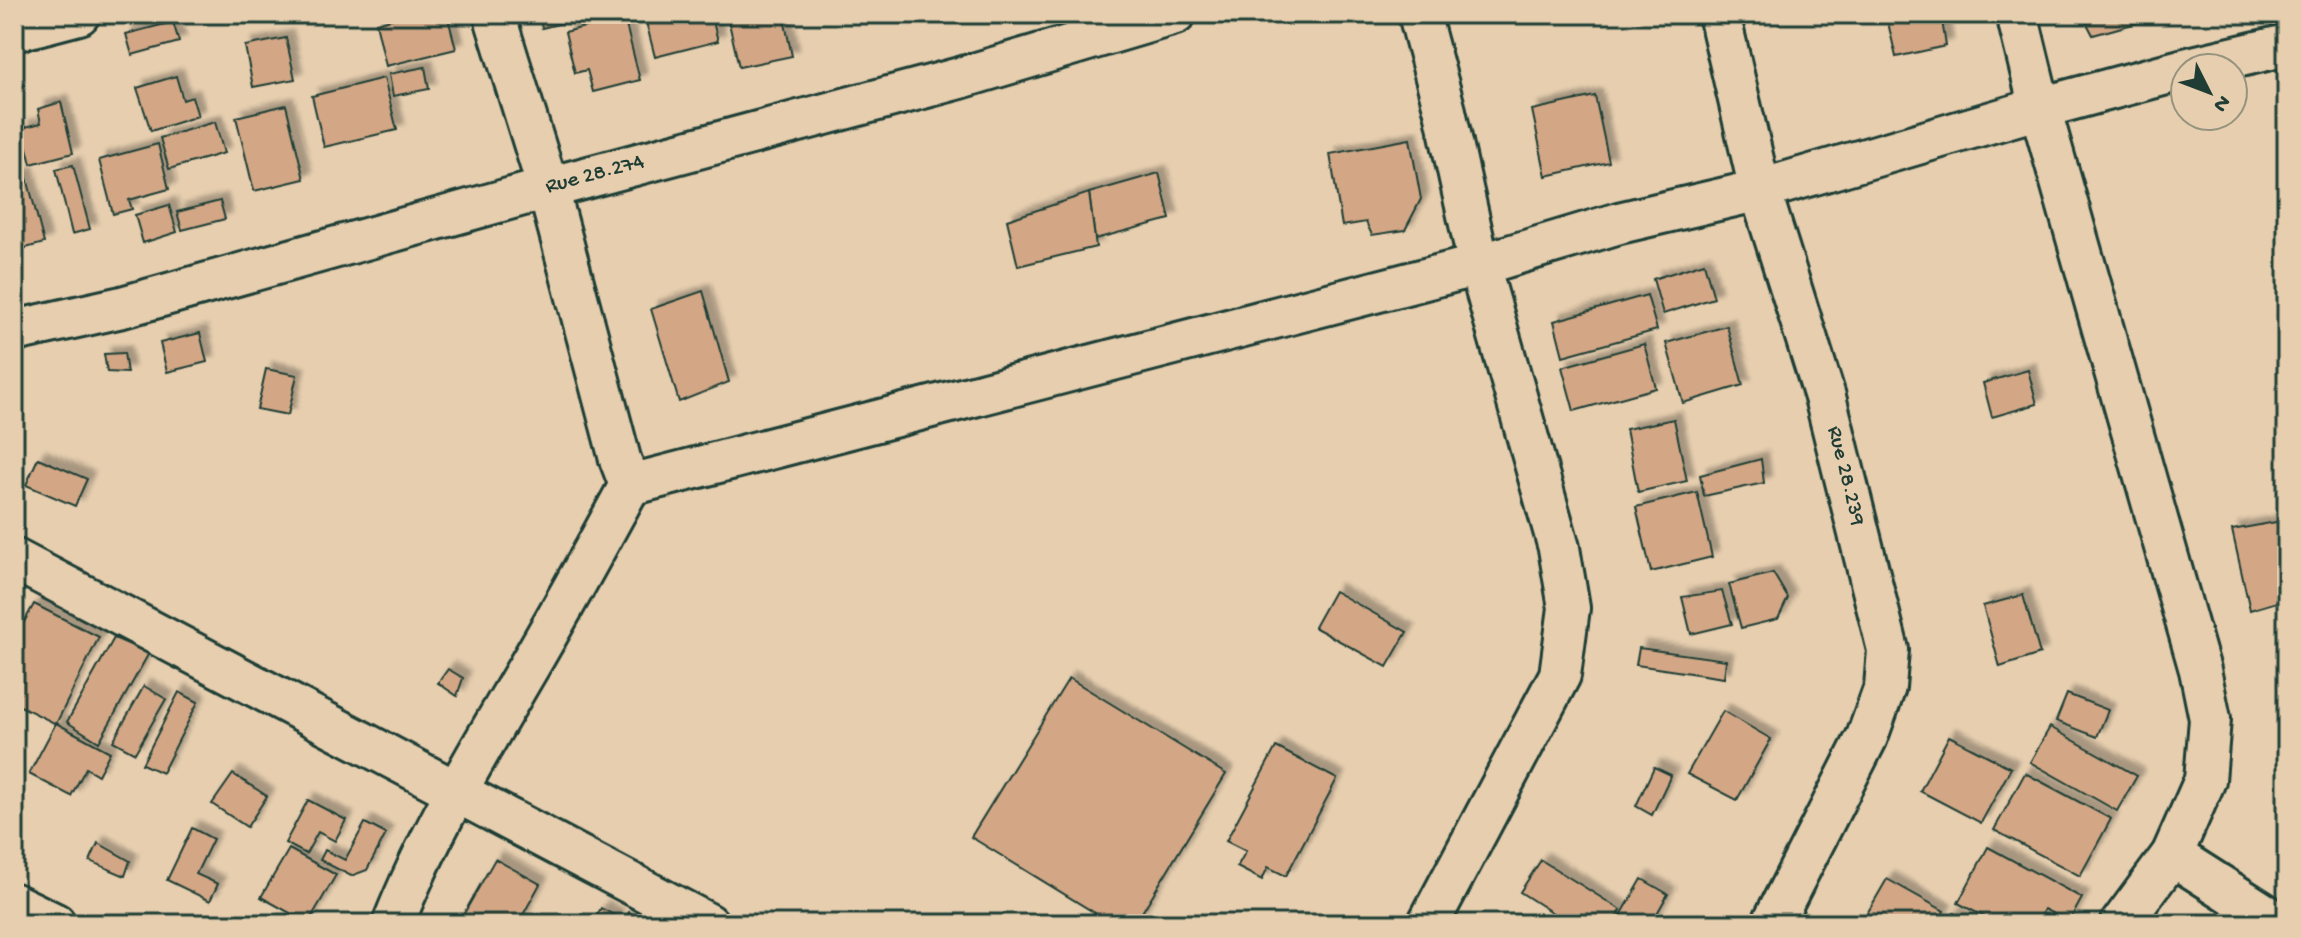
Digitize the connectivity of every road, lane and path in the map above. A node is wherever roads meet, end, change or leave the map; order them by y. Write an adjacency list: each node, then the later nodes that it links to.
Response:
1 (79, 14): 7 (street)
2 (494, 14): 12 (street)
3 (1175, 14): 12 (street, Rue 28.274)
4 (1419, 14): 14 (street)
5 (1719, 14): 13 (street, Rue 28.239)
6 (2017, 14): 11 (street)
7 (14, 31)
8 (2287, 45): 9 (street)
9 (2249, 54)
10 (2169, 74): 11 (street)
11 (2040, 108): 13 (street); 19 (street)
12 (548, 188): 15 (street, Rue 28.274); 16 (street)
13 (1760, 190): 14 (street); 25 (street, Rue 28.239)
14 (1479, 265): 16 (street); 24 (street)
15 (14, 331)
16 (630, 485): 18 (street)
17 (14, 559): 18 (street)
18 (456, 792): 22 (street); 23 (street)
19 (2172, 855): 26 (street); 27 (street)
20 (14, 904): 21 (street)
21 (55, 924)
22 (393, 924)
23 (708, 924)
24 (1428, 924)
25 (1772, 924)
26 (2121, 924)
27 (2280, 924)

